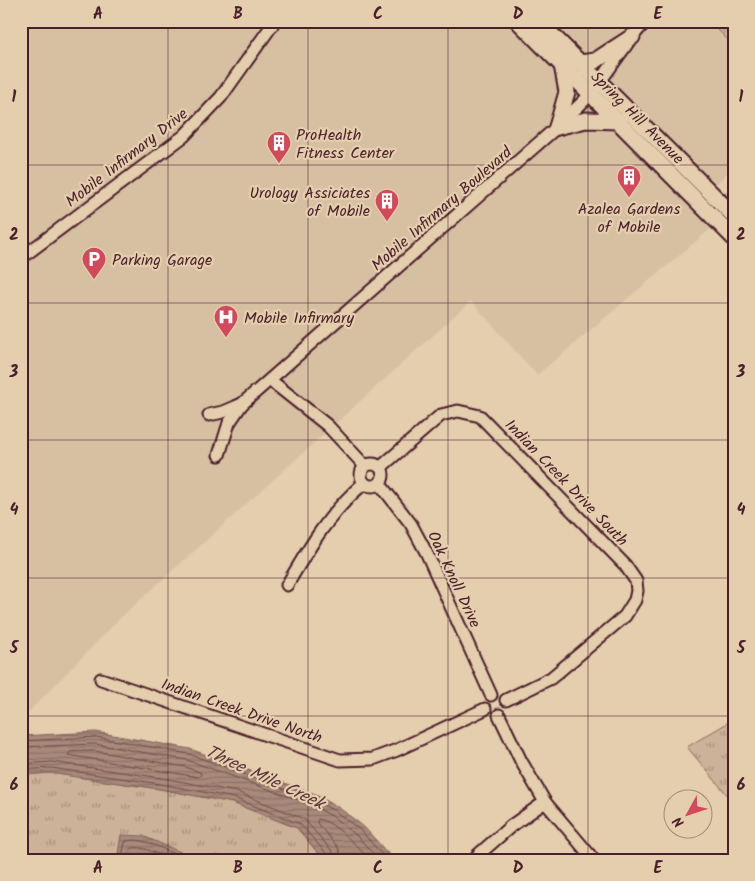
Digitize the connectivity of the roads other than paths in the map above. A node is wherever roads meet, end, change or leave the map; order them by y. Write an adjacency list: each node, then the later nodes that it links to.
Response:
1 (275, 21): 13 (street, Mobile Infirmary Drive)
2 (518, 21): 7 (main road, Spring Hill Avenue)
3 (538, 21): 6 (main road, Spring Hill Avenue)
4 (646, 21): 5 (street, Mobile Infirmary Boulevard)
5 (632, 37): 6 (main road); 8 (street, Mobile Infirmary Boulevard)
6 (580, 63): 8 (main road, Spring Hill Avenue)
7 (562, 64): 8 (main road, Spring Hill Avenue); 10 (main road)
8 (596, 88): 9 (main road, Spring Hill Avenue); 10 (street, Mobile Infirmary Boulevard); 11 (main road, Spring Hill Avenue)
9 (619, 121): 10 (main road); 12 (main road, Spring Hill Avenue)
10 (557, 127): 14 (street, Mobile Infirmary Boulevard)
11 (734, 216)
12 (734, 238)
13 (21, 258)
14 (270, 380): 15 (street, Mobile Infirmary Boulevard); 18 (street)
15 (242, 404): 16 (street, Mobile Infirmary Boulevard); 17 (street, Mobile Infirmary Boulevard)
16 (209, 415)
17 (219, 455)
18 (365, 466): 19 (street); 20 (street)
19 (381, 467): 21 (street); 25 (street, Indian Creek Drive South)
20 (364, 483): 21 (street); 22 (street)
21 (380, 484): 24 (street, Oak Knoll Drive)
22 (287, 585)
23 (101, 679): 26 (street, Indian Creek Drive North)
24 (491, 695): 25 (street); 26 (street)
25 (506, 700): 27 (street)
26 (485, 708): 27 (street)
27 (499, 715): 28 (street)
28 (545, 802): 29 (street); 30 (street)
29 (476, 860)
30 (594, 860)

